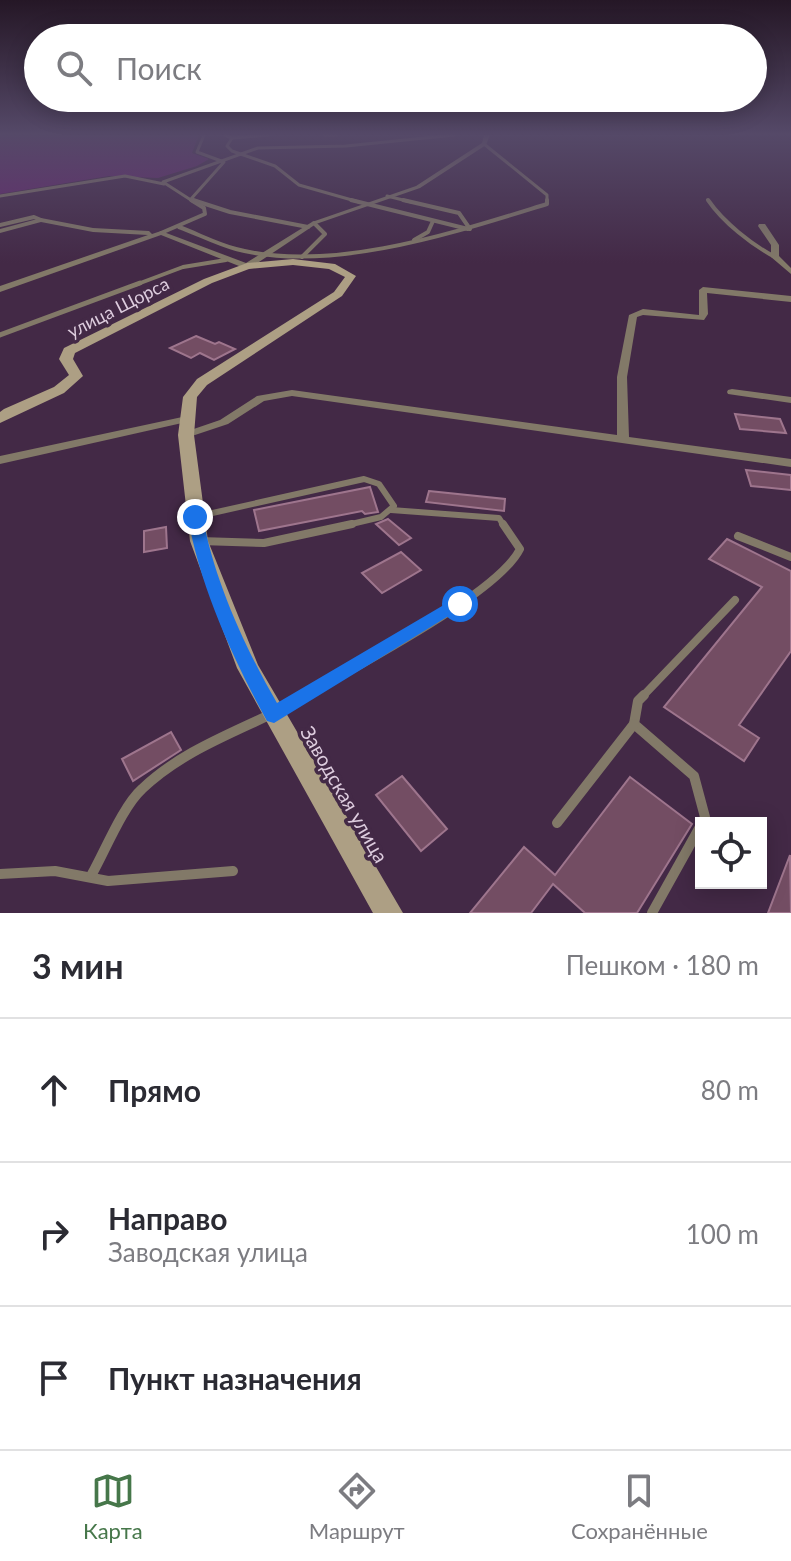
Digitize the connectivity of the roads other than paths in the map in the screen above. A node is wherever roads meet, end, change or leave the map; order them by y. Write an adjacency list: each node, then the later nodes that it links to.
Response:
1 (112, 178): 9 (lane)
2 (139, 178): 8 (lane)
3 (175, 178): 8 (lane)
4 (210, 178): 11 (lane)
5 (290, 178): 13 (lane)
6 (432, 178): 10 (street)
7 (523, 178): 20 (lane)
8 (164, 184): 11 (lane)
9 (0, 196)
10 (387, 196): 13 (street); 20 (lane)
11 (191, 199): 17 (lane); 19 (lane)
12 (708, 200): 25 (lane)
13 (362, 204): 15 (lane); 17 (street)
14 (41, 220): 16 (lane); 21 (street); 22 (street)
15 (433, 221): 20 (lane); 23 (lane)
16 (0, 225)
17 (311, 225): 24 (lane); 27 (street)
18 (762, 226): 25 (street)
19 (179, 227): 22 (lane); 27 (lane)
20 (470, 229): 23 (lane)
21 (0, 231)
22 (161, 233): 26 (street); 29 (street)
23 (407, 244): 24 (lane)
24 (302, 257): 27 (lane)
25 (775, 257): 28 (street)
26 (226, 260): 27 (street); 31 (lane)
27 (254, 260): 34 (street, улица Щорса); 35 (street, Заводская улица)
28 (791, 272)
29 (0, 289)
30 (791, 299): 36 (street)
31 (0, 335)
32 (732, 392): 33 (street)
33 (791, 400)
34 (0, 419)
35 (187, 427): 36 (street); 37 (street); 40 (street, Заводская улица)
36 (623, 439): 38 (street)
37 (0, 460)
38 (791, 463)
39 (391, 510): 40 (lane); 42 (lane); 45 (lane)
40 (195, 517): 42 (street, Заводская улица)
41 (738, 536): 43 (lane)
42 (199, 541): 45 (street, Заводская улица)
43 (791, 557)
44 (735, 600): 46 (lane)
45 (274, 715): 52 (lane); 53 (street, Заводская улица)
46 (634, 724): 47 (lane); 48 (lane)
47 (705, 817)
48 (557, 823)
49 (695, 836): 54 (lane)
50 (233, 871): 52 (lane)
51 (0, 874): 52 (lane)
52 (92, 874)
53 (389, 913)
54 (652, 913)

